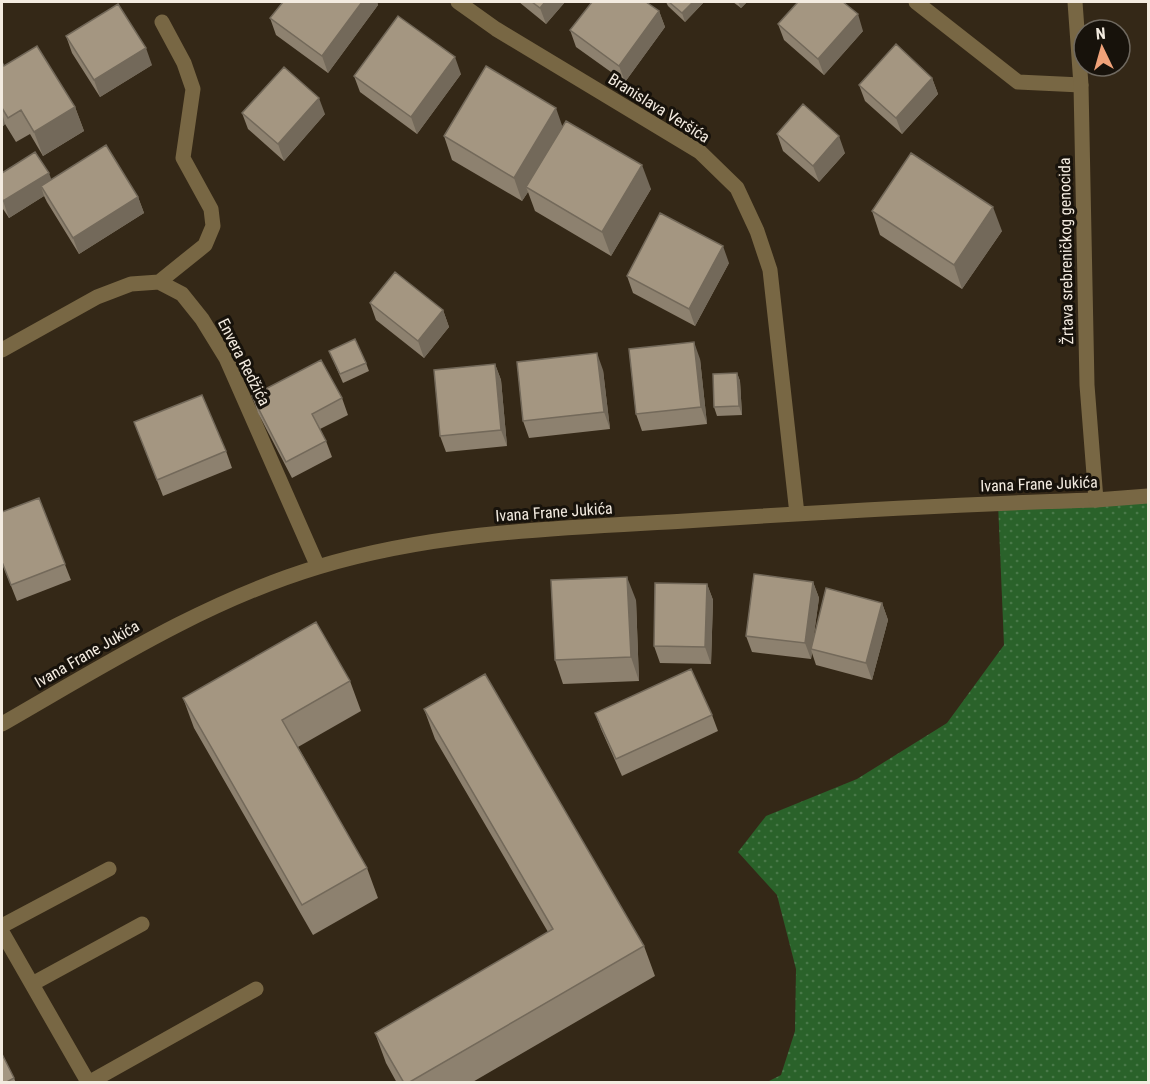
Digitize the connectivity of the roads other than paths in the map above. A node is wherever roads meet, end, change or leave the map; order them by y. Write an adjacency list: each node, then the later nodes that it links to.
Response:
1 (458, 2): 10 (street, Branislava Veršića)
2 (916, 2): 5 (street)
3 (1075, 2): 5 (street, Žrtava srebreničkog genocida)
4 (162, 22): 6 (street)
5 (1080, 84): 9 (street, Žrtava srebreničkog genocida)
6 (159, 282): 7 (street); 11 (street, Envera Redžića)
7 (2, 350)
8 (1149, 496): 9 (street, Ivana Frane Jukića)
9 (1096, 500): 10 (street, Ivana Frane Jukića)
10 (797, 514): 11 (street, Ivana Frane Jukića)
11 (318, 567): 12 (street, Ivana Frane Jukića)
12 (2, 724)
13 (109, 869): 15 (street)
14 (142, 924): 17 (street)
15 (2, 926)
16 (2, 932): 17 (street)
17 (32, 984): 19 (street)
18 (256, 989): 19 (street)
19 (89, 1083)

